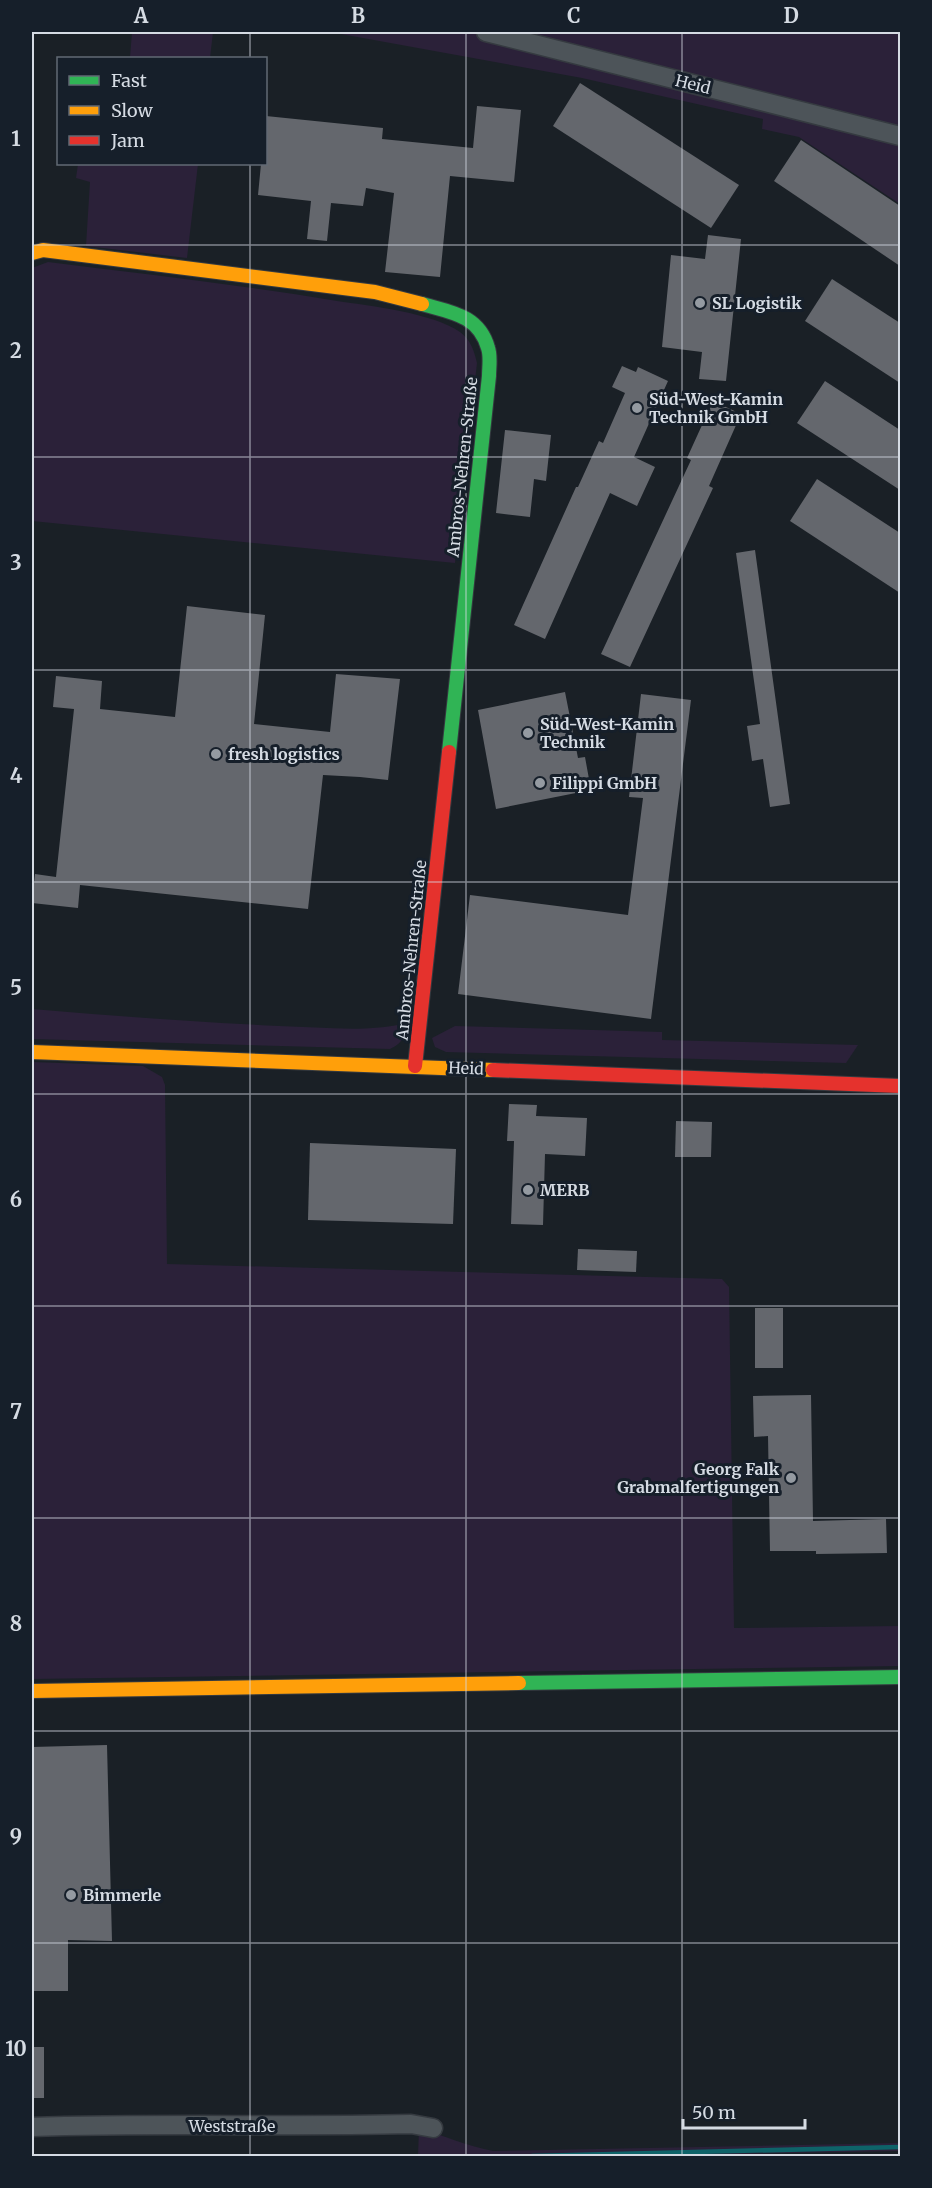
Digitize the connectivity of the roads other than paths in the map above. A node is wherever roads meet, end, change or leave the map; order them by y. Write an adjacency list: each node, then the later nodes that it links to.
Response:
1 (486, 32): 2 (street, Heid)
2 (900, 136)
3 (32, 253): 5 (street, Ambros-Nehren-Straße)
4 (32, 1052): 5 (street, Heid)
5 (415, 1066): 6 (street, Heid)
6 (900, 1086)
7 (900, 1677): 8 (street)
8 (32, 1691)
9 (32, 2127): 10 (street, Weststraße)
10 (433, 2128)

